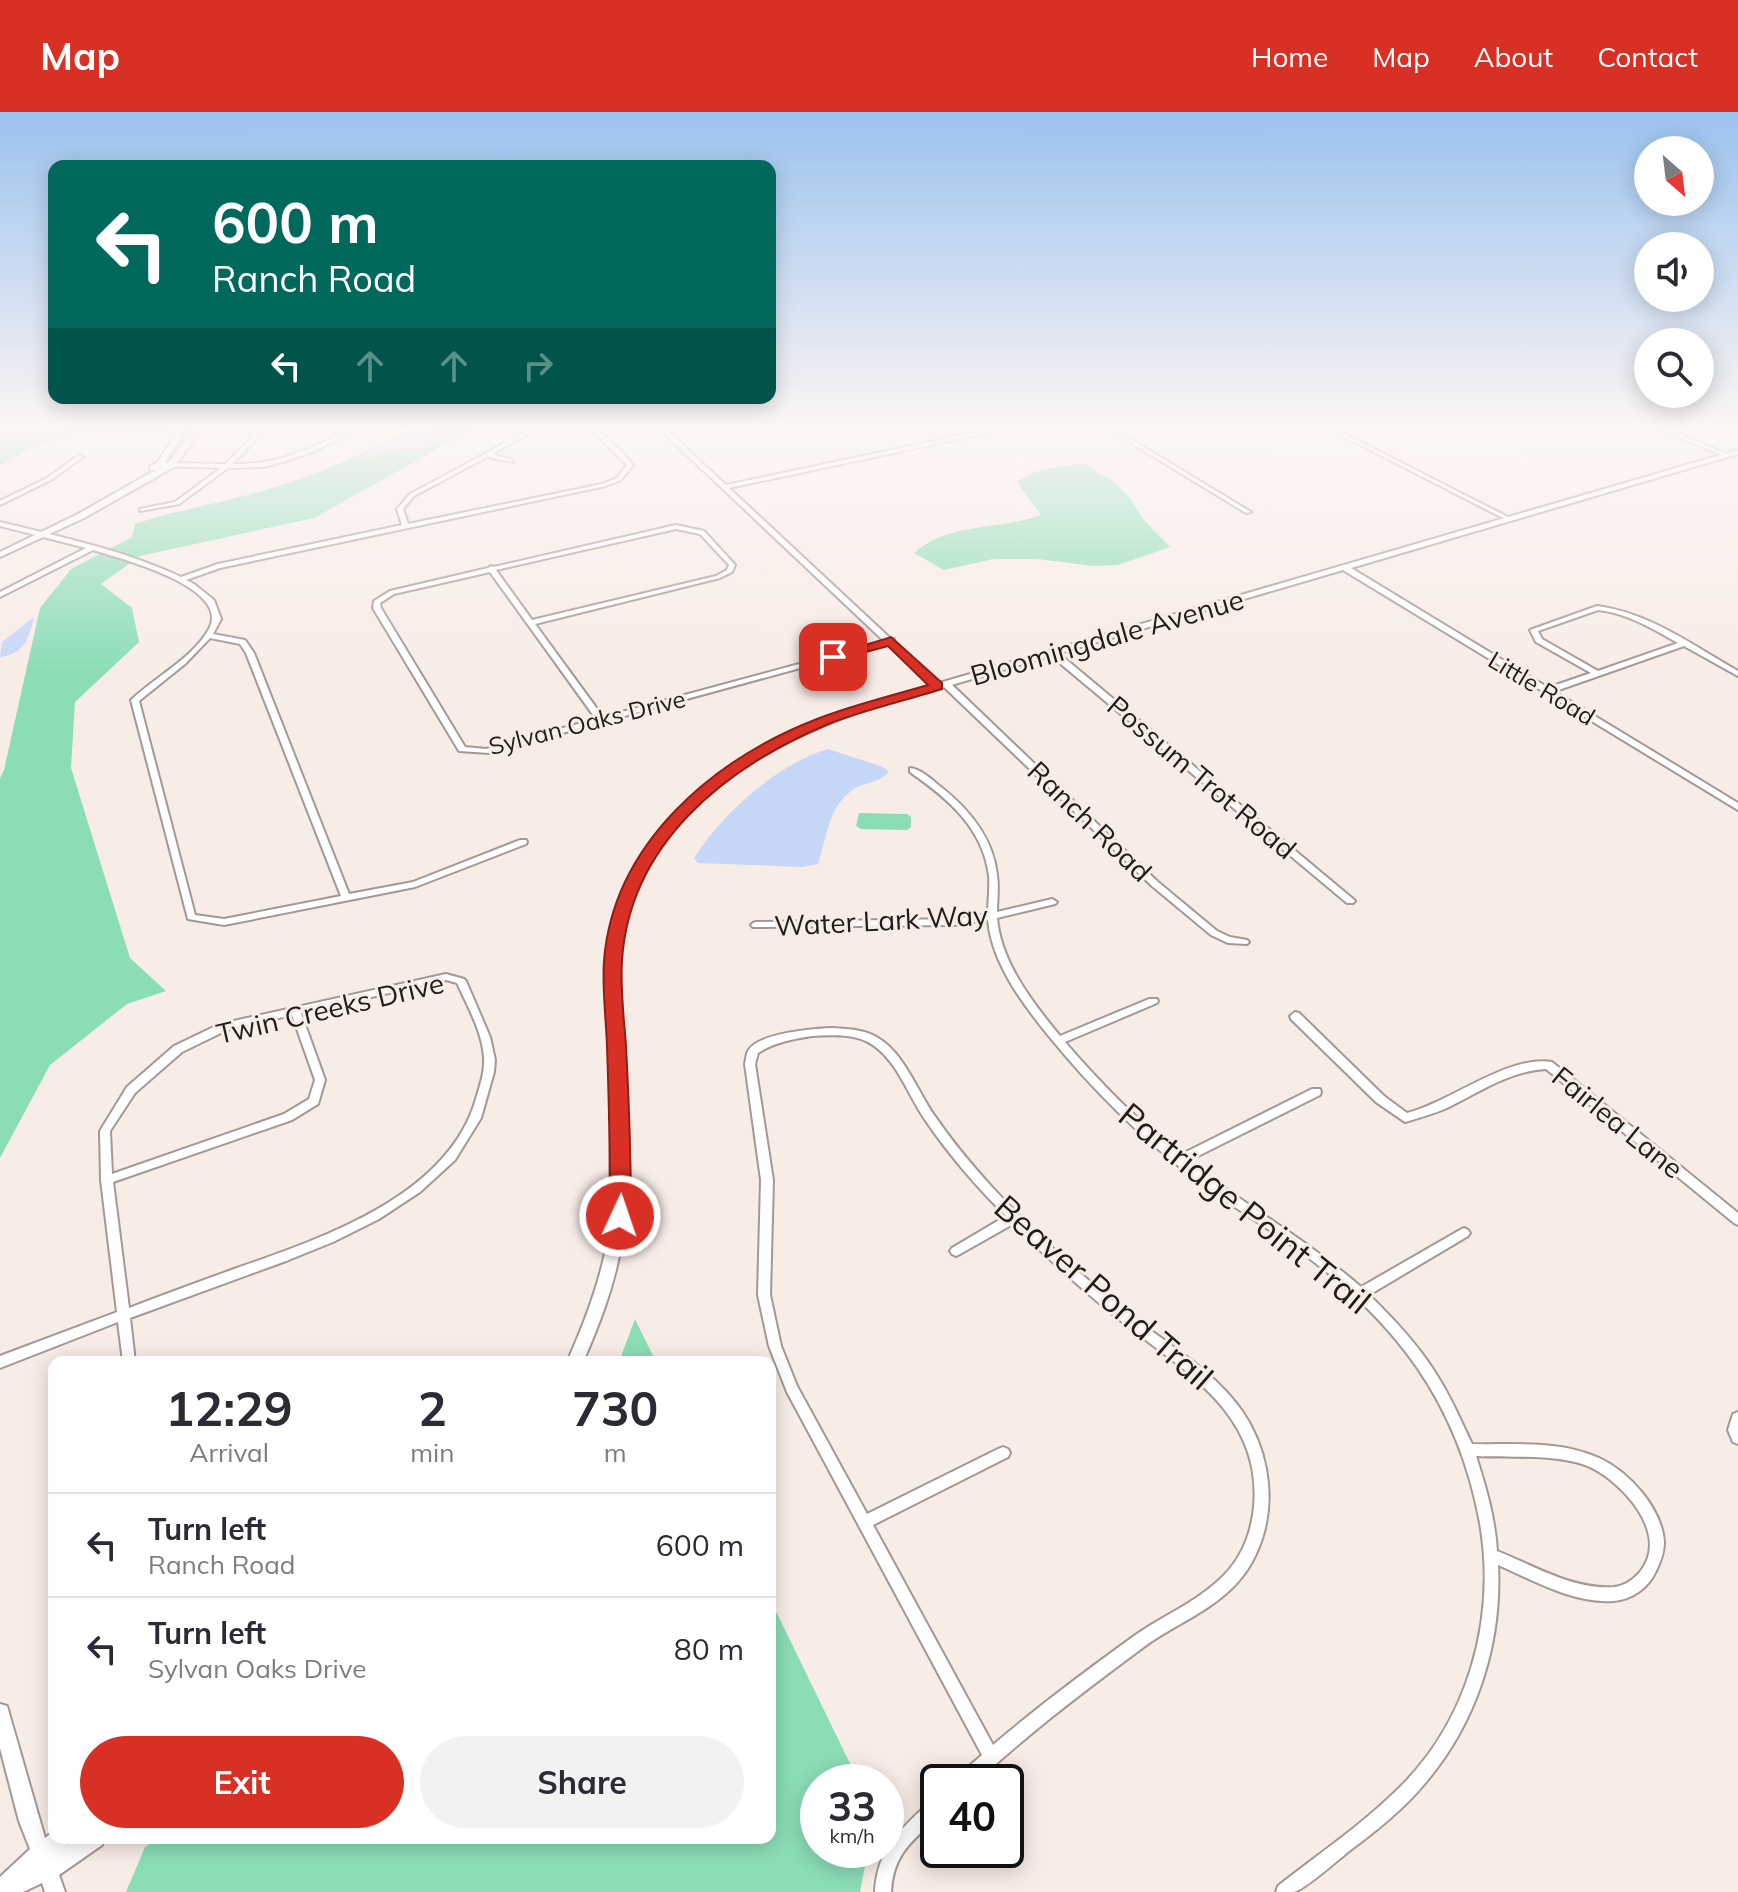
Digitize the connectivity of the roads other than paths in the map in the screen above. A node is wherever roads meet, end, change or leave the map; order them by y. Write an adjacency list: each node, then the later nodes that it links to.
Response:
1 (78, 507): 15 (street)
2 (92, 507): 16 (street)
3 (157, 507): 10 (street)
4 (401, 507): 14 (street)
5 (494, 507): 14 (street)
6 (748, 507): 26 (street, Ranch Road)
7 (1240, 507): 11 (street)
8 (1486, 507): 12 (street)
9 (1549, 507): 12 (street, Bloomingdale Avenue)
10 (142, 510)
11 (1248, 512)
12 (1509, 519): 21 (street, Bloomingdale Avenue)
13 (0, 524): 15 (street)
14 (406, 527): 22 (street)
15 (30, 532): 16 (street); 17 (street)
16 (40, 535): 18 (street); 19 (street)
17 (0, 547)
18 (91, 548): 22 (street); 23 (street)
19 (0, 555)
20 (491, 568): 24 (street); 24 (street, Sylvan Oaks Drive); 33 (street, Sylvan Oaks Drive)
21 (1345, 568): 28 (street, Bloomingdale Avenue); 32 (street, Little Road)
22 (183, 579): 25 (street)
23 (0, 595)
24 (533, 622): 33 (street)
25 (210, 636): 37 (street); 37 (street)
26 (891, 641): 31 (street, Ranch Road); 33 (street, Sylvan Oaks Drive)
27 (1682, 644): 29 (street); 29 (street); 30 (street)
28 (1053, 653): 31 (street, Bloomingdale Avenue); 38 (street, Possum Trot Road)
29 (1597, 673): 32 (street)
30 (1738, 674)
31 (942, 685): 42 (street, Ranch Road); 57 (street, Bloomingdale Avenue)
32 (1547, 691): 35 (street, Little Road)
33 (601, 720)
34 (913, 770): 40 (street, Partridge Point Trail)
35 (1738, 807)
36 (523, 842): 37 (street)
37 (346, 898)
38 (1350, 901)
39 (1052, 902): 40 (street, Water Lark Way)
40 (991, 917): 41 (street, Water Lark Way); 46 (street, Partridge Point Trail)
41 (756, 925)
42 (1244, 942)
43 (1153, 1001): 46 (street)
44 (295, 1010): 49 (street, Twin Creeks Drive); 49 (street); 55 (street, Twin Creeks Drive)
45 (1295, 1016): 51 (street, Fairlea Lane)
46 (1059, 1041): 48 (street, Partridge Point Trail)
47 (1316, 1092): 48 (street)
48 (1181, 1160): 54 (street, Partridge Point Trail)
49 (107, 1180): 55 (street, Twin Creeks Drive)
50 (1014, 1217): 53 (street); 61 (street, Beaver Pond Trail); 64 (street, Beaver Pond Trail)
51 (1738, 1220)
52 (1464, 1233): 54 (street)
53 (956, 1251)
54 (1360, 1294): 59 (street, Partridge Point Trail)
55 (123, 1315): 56 (street, Twin Creeks Drive); 58 (street, Twin Creeks Drive)
56 (128, 1356)
57 (577, 1356)
58 (0, 1362)
59 (1468, 1450): 62 (street, Partridge Point Trail); 62 (street)
60 (1003, 1453): 61 (street)
61 (865, 1522): 64 (street, Beaver Pond Trail)
62 (1493, 1556): 73 (street, Partridge Point Trail)
63 (0, 1713): 69 (street)
64 (991, 1757): 65 (street, Beaver Pond Trail)
65 (983, 1764)
66 (920, 1824): 72 (street)
67 (56, 1844): 69 (street)
68 (82, 1844): 69 (street)
69 (43, 1862): 70 (street); 71 (street)
70 (0, 1891)
71 (55, 1892)
72 (883, 1892)
73 (1284, 1892)

